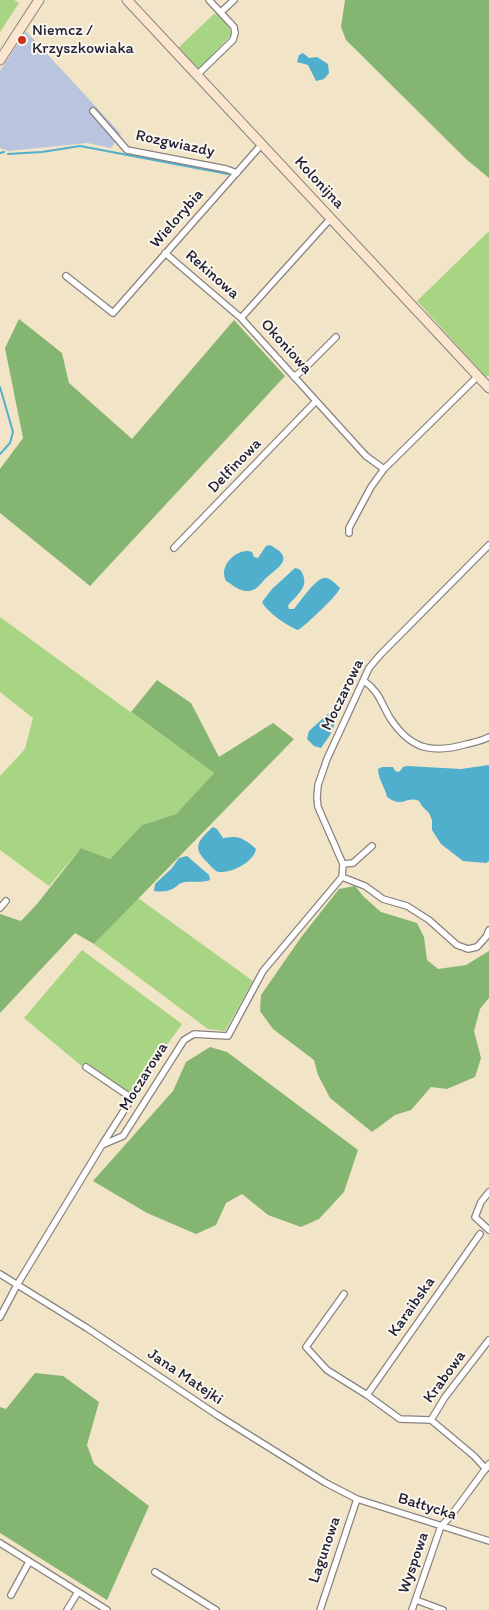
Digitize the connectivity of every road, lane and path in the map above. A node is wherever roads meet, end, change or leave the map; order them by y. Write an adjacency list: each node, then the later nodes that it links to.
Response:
1 (39, 0): 6 (street)
2 (126, 0): 7 (street, Kolonijna)
3 (209, 0): 5 (street)
4 (234, 0): 5 (street)
5 (221, 12): 7 (street)
6 (0, 60)
7 (197, 75): 9 (street, Kolonijna)
8 (93, 111): 10 (street, Rozgwiazdy)
9 (262, 144): 10 (street, Wielorybia); 11 (street, Kolonijna)
10 (237, 173): 12 (street, Wielorybia)
11 (331, 218): 14 (street, Okoniowa); 17 (street, Kolonijna)
12 (165, 253): 13 (street, Wielorybia); 14 (street, Rekinowa)
13 (66, 276)
14 (241, 318): 16 (street, Okoniowa)
15 (336, 337): 16 (street)
16 (294, 376): 19 (street, Okoniowa)
17 (478, 376): 18 (street, Kolonijna); 20 (street)
18 (489, 388)
19 (316, 402): 20 (street, Okoniowa); 23 (street, Delfinowa)
20 (384, 469): 21 (street)
21 (349, 533)
22 (489, 545): 24 (street, Moczarowa)
23 (174, 548)
24 (364, 680): 25 (street); 27 (street, Moczarowa)
25 (489, 737)
26 (372, 846): 27 (street)
27 (343, 864): 28 (street, Moczarowa)
28 (342, 877): 31 (street); 33 (street, Moczarowa)
29 (6, 901): 30 (street)
30 (0, 908)
31 (489, 930)
32 (86, 1067): 33 (street)
33 (102, 1145): 38 (street)
34 (489, 1192): 35 (street)
35 (487, 1228)
36 (480, 1234): 42 (street, Karaibska)
37 (0, 1274): 38 (street, Jana Matejki)
38 (17, 1284): 40 (street); 45 (street, Jana Matejki)
39 (344, 1294): 42 (street)
40 (0, 1317)
41 (489, 1340): 43 (street, Krabowa)
42 (367, 1395): 43 (street)
43 (431, 1420): 44 (street, Krabowa)
44 (487, 1467): 46 (street)
45 (357, 1500): 46 (street, Bałtycka); 57 (street, Lagunowa)
46 (441, 1526): 47 (street, Bałtycka); 53 (street, Wyspowa)
47 (489, 1541)
48 (0, 1543): 49 (street)
49 (29, 1562): 51 (street); 52 (street)
50 (155, 1572): 56 (street)
51 (78, 1592): 54 (street); 55 (street)
52 (11, 1595)
53 (416, 1600): 58 (street, Wyspowa); 59 (street)
54 (66, 1610)
55 (107, 1610)
56 (216, 1610)
57 (320, 1610)
58 (412, 1610)
59 (442, 1610)

